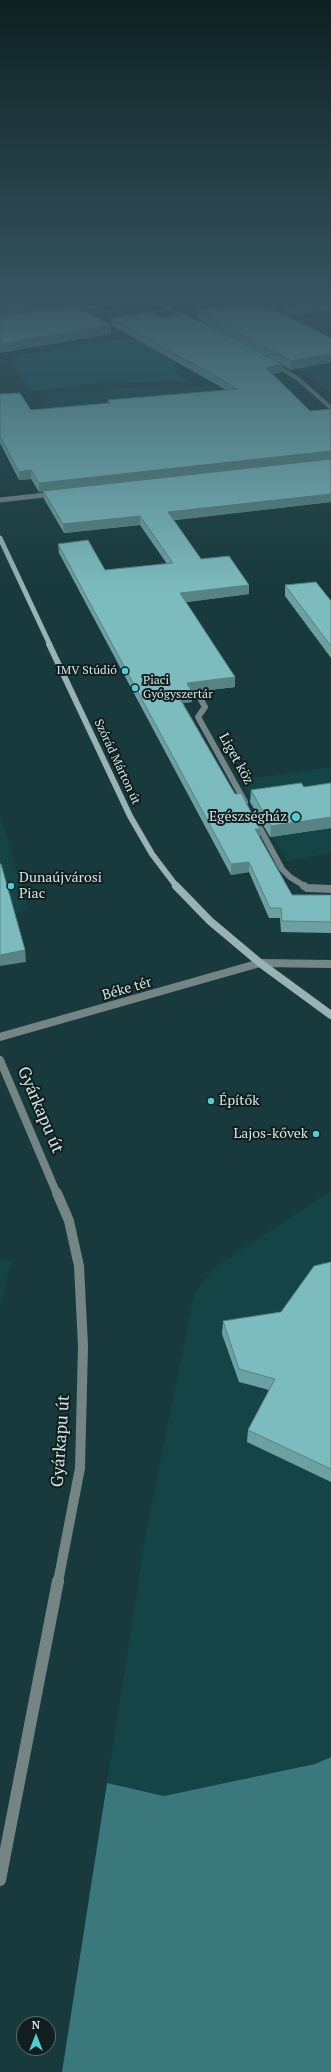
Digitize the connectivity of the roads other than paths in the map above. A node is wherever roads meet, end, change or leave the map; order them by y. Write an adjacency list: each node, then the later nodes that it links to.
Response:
1 (318, 397): 2 (street)
2 (331, 408)
3 (64, 493): 4 (street)
4 (0, 500)
5 (0, 538): 10 (street, Szórád Márton út)
6 (200, 698): 7 (street, Liget köz)
7 (248, 806)
8 (251, 813): 9 (street)
9 (331, 889)
10 (260, 963): 11 (street, Béke tér); 12 (street, Szórád Márton út); 13 (street, Béke tér)
11 (331, 964)
12 (331, 1015)
13 (0, 1037)
14 (0, 1060): 15 (street, Gyárkapu út)
15 (0, 1880)

